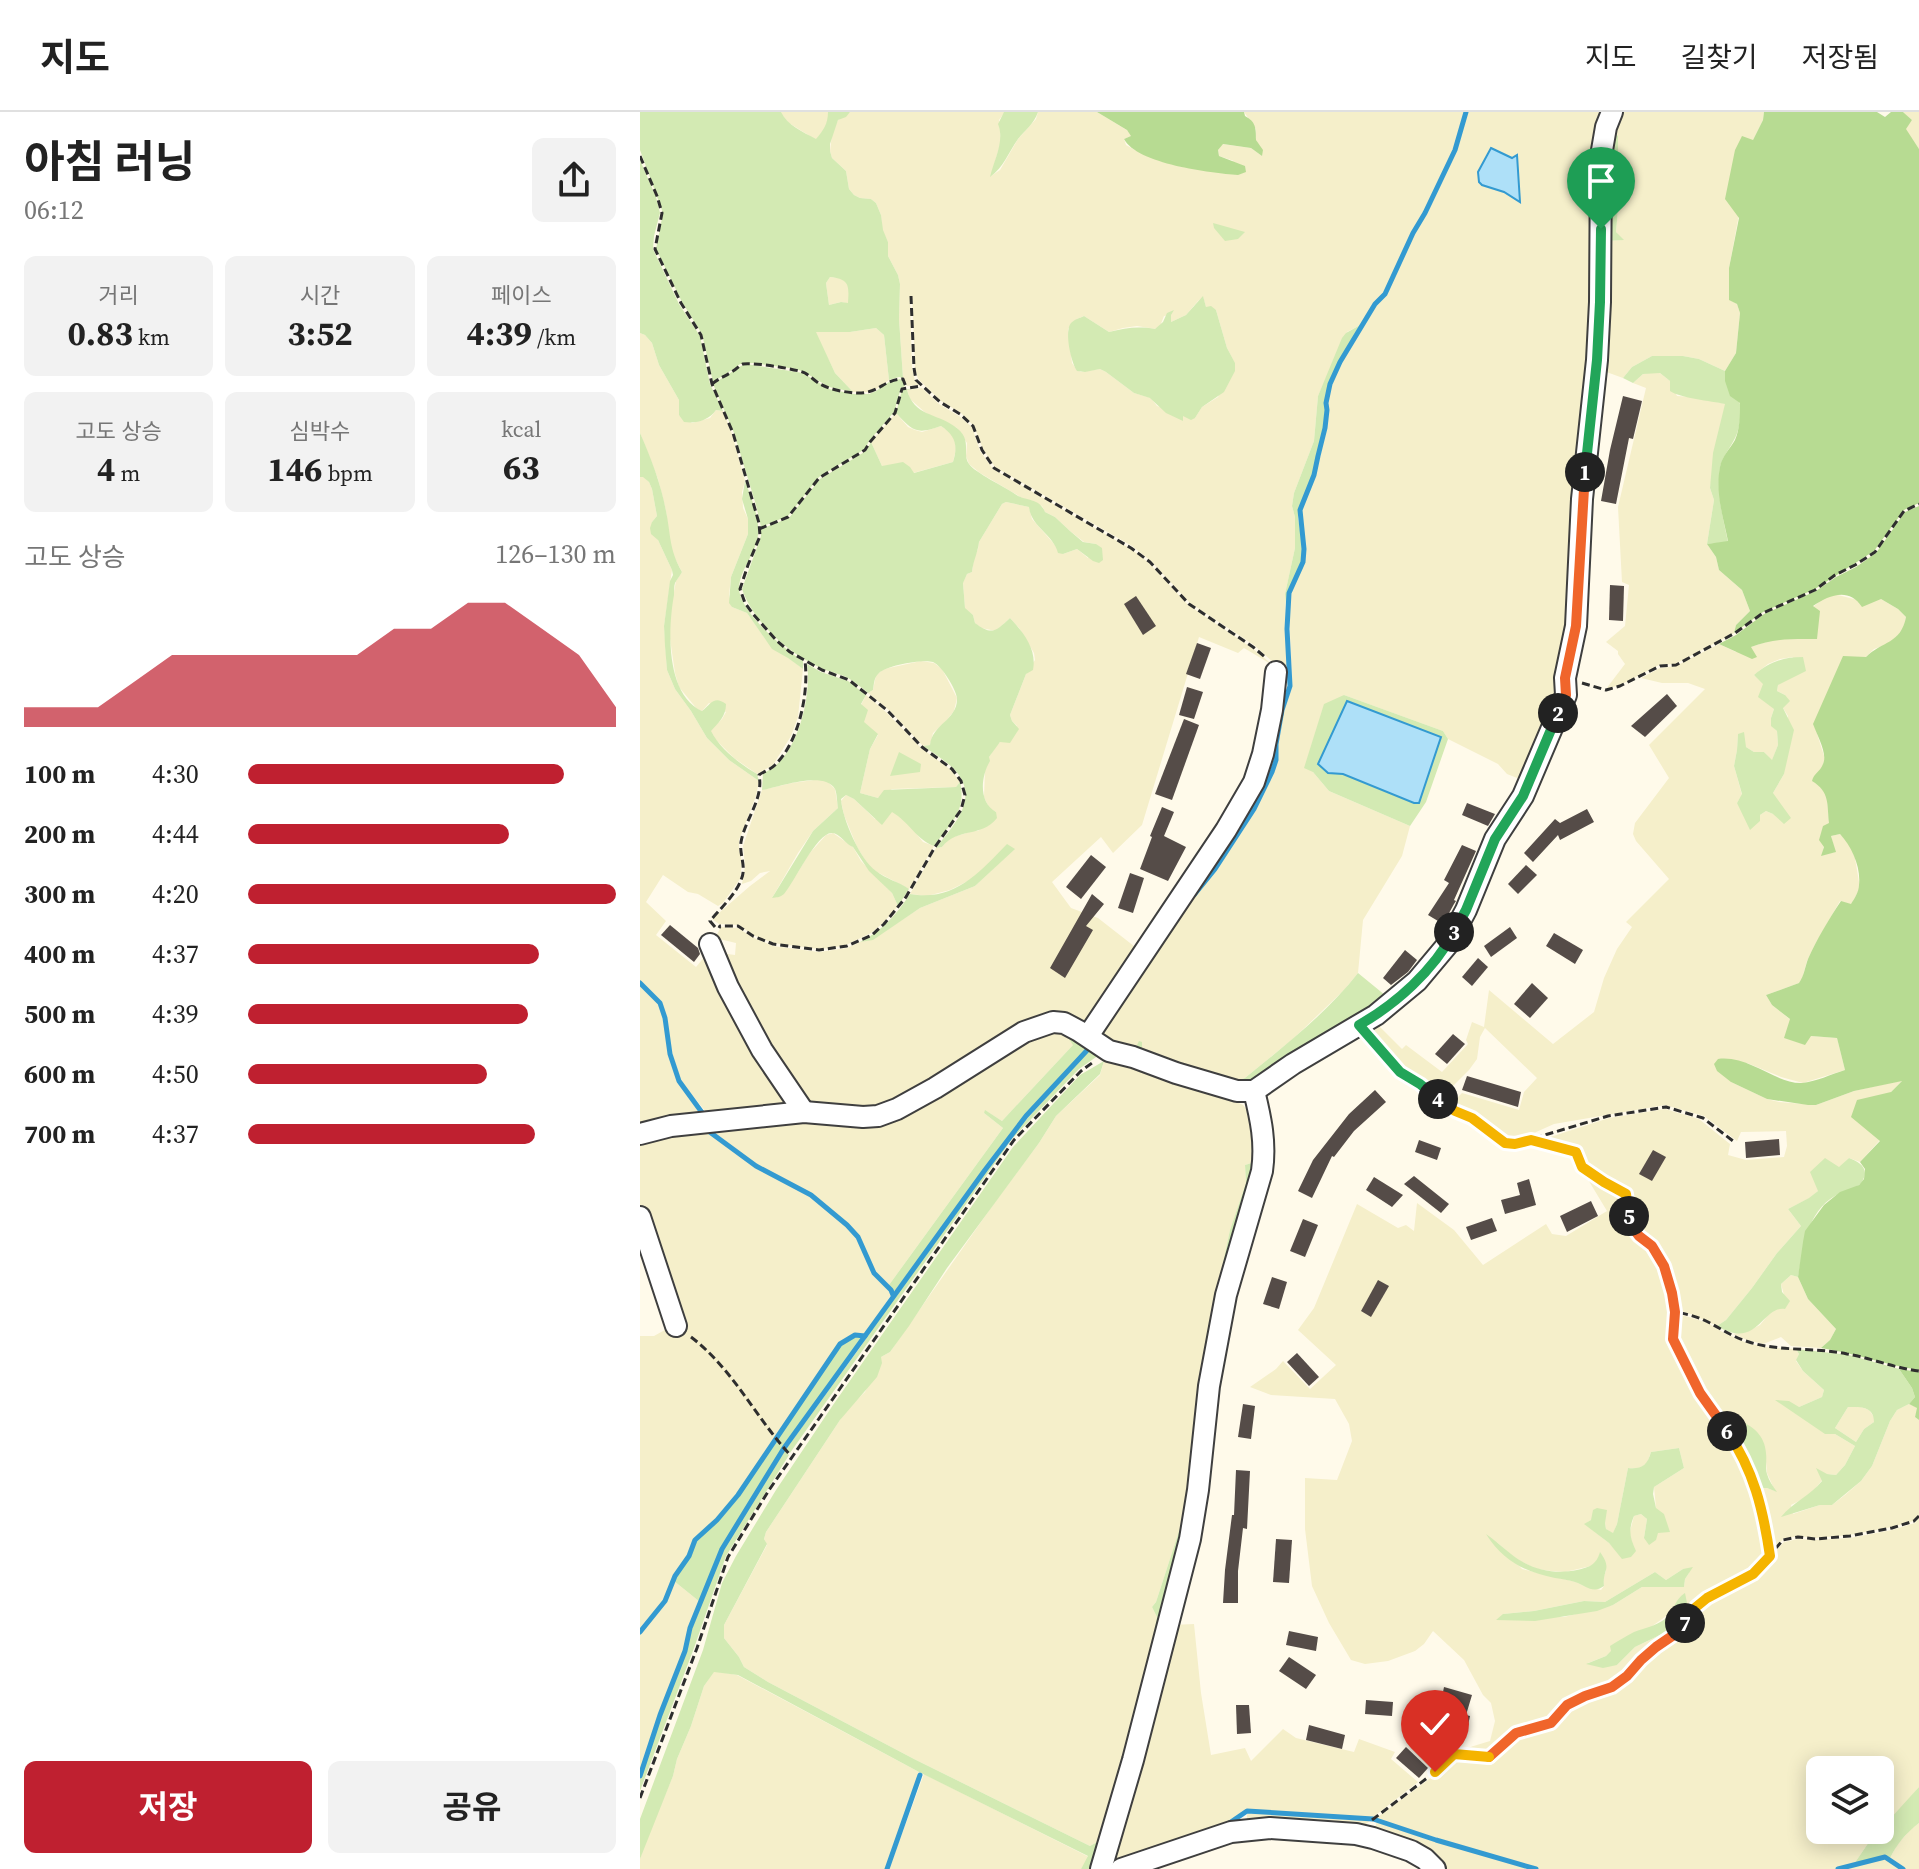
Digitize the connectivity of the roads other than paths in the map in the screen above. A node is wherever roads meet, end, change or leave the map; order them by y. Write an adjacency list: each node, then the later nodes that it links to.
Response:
1 (1612, 112): 5 (street)
2 (1276, 672): 4 (street)
3 (710, 944): 6 (street)
4 (1088, 1036): 5 (street); 6 (street)
5 (1254, 1091): 10 (street)
6 (804, 1112): 7 (street)
7 (640, 1134)
8 (640, 1217): 9 (street)
9 (676, 1326)
10 (1101, 1869)
11 (1121, 1869): 12 (street)
12 (1435, 1869)

